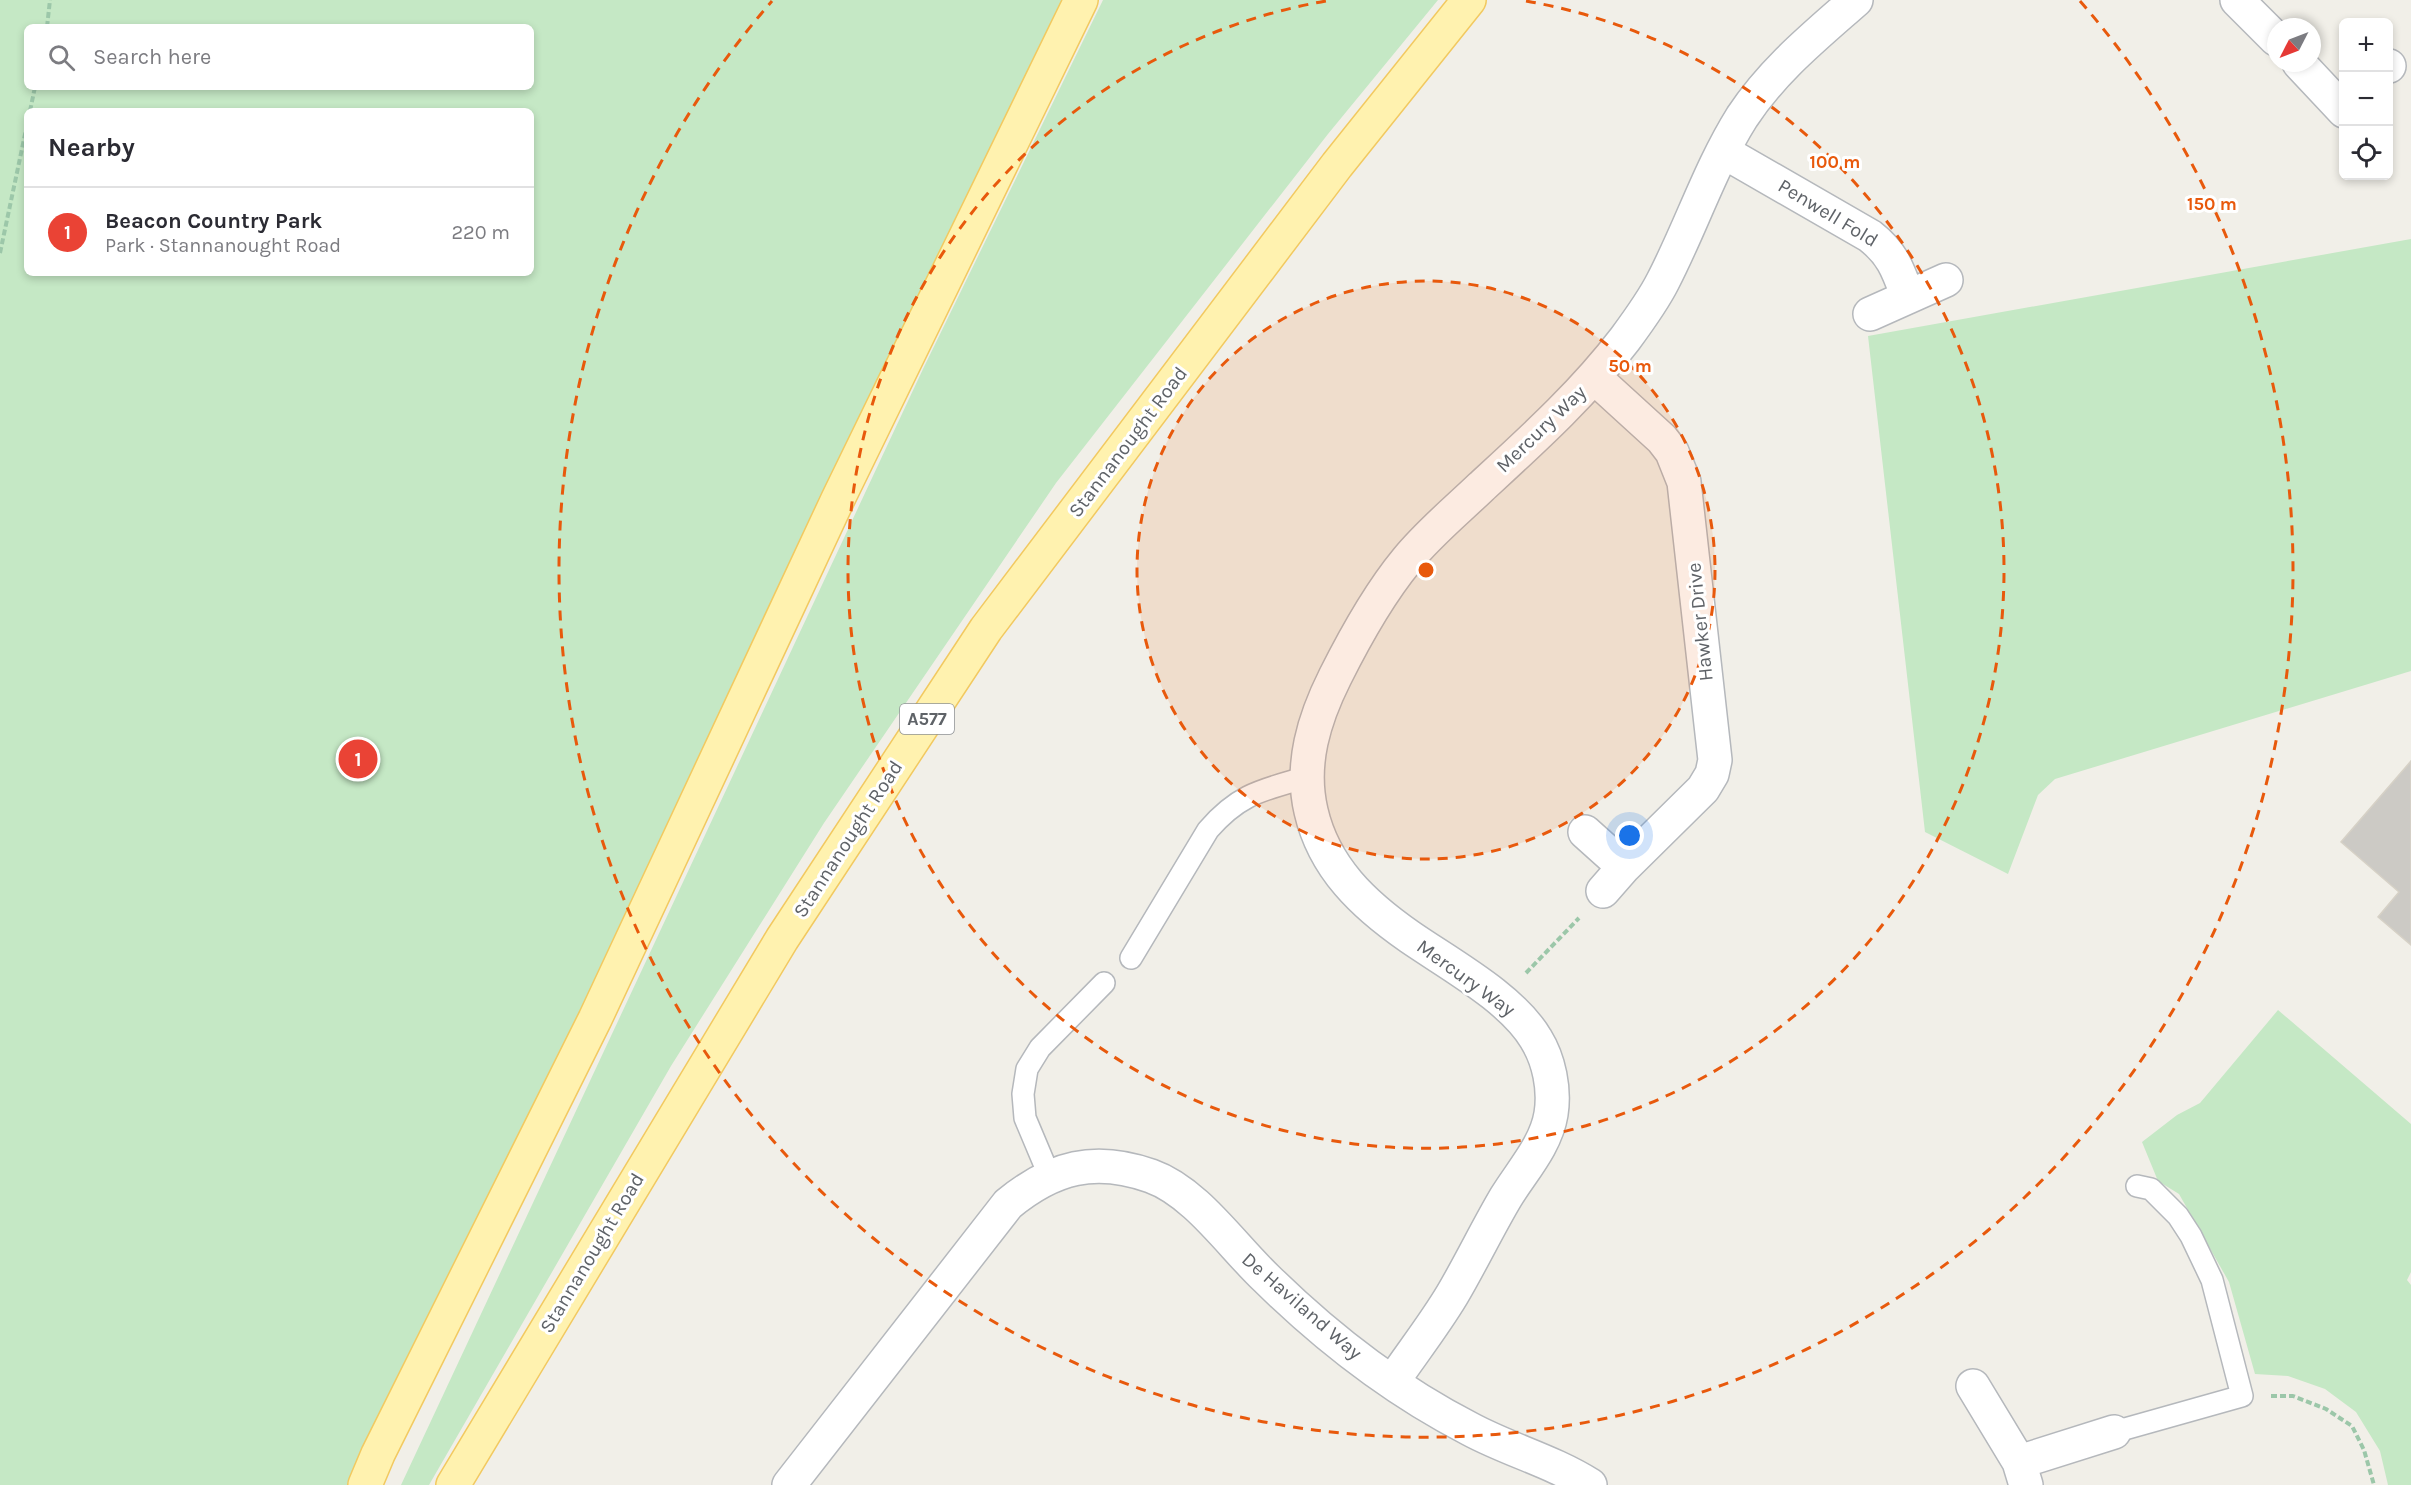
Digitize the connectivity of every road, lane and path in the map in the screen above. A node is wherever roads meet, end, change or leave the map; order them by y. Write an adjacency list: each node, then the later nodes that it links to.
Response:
1 (50, 0): 6 (path)
2 (1081, 0): 33 (main road)
3 (1469, 0): 34 (main road, Stannanought Road / A577)
4 (1856, 0): 13 (street, Mercury Way)
5 (2237, 0): 7 (street)
6 (46, 24)
7 (2267, 30)
8 (2308, 72): 10 (street)
9 (34, 90): 11 (path)
10 (2339, 105)
11 (31, 108)
12 (24, 139): 14 (path)
13 (1724, 152): 17 (street, Penwell Fold); 19 (street, Mercury Way)
14 (2, 239): 15 (path)
15 (0, 253)
16 (1946, 280): 17 (street)
17 (1908, 297): 18 (street)
18 (1870, 314)
19 (1594, 377): 20 (street, Mercury Way); 22 (street, Hawker Drive)
20 (1307, 777): 23 (lane); 25 (street, Mercury Way)
21 (1585, 832): 22 (street)
22 (1614, 879): 25 (path)
23 (1131, 958)
24 (1104, 983): 26 (lane)
25 (1500, 1000): 28 (street, Mercury Way)
26 (1049, 1175): 28 (street, De Haviland Way); 35 (street, De Haviland Way)
27 (2137, 1186): 30 (lane)
28 (1393, 1381): 36 (street, De Haviland Way)
29 (1973, 1386): 32 (street)
30 (2242, 1396): 31 (lane); 37 (path)
31 (2114, 1431): 32 (street)
32 (2023, 1473)
33 (365, 1485)
34 (453, 1485)
35 (789, 1485)
36 (1590, 1485)
37 (2374, 1485)

